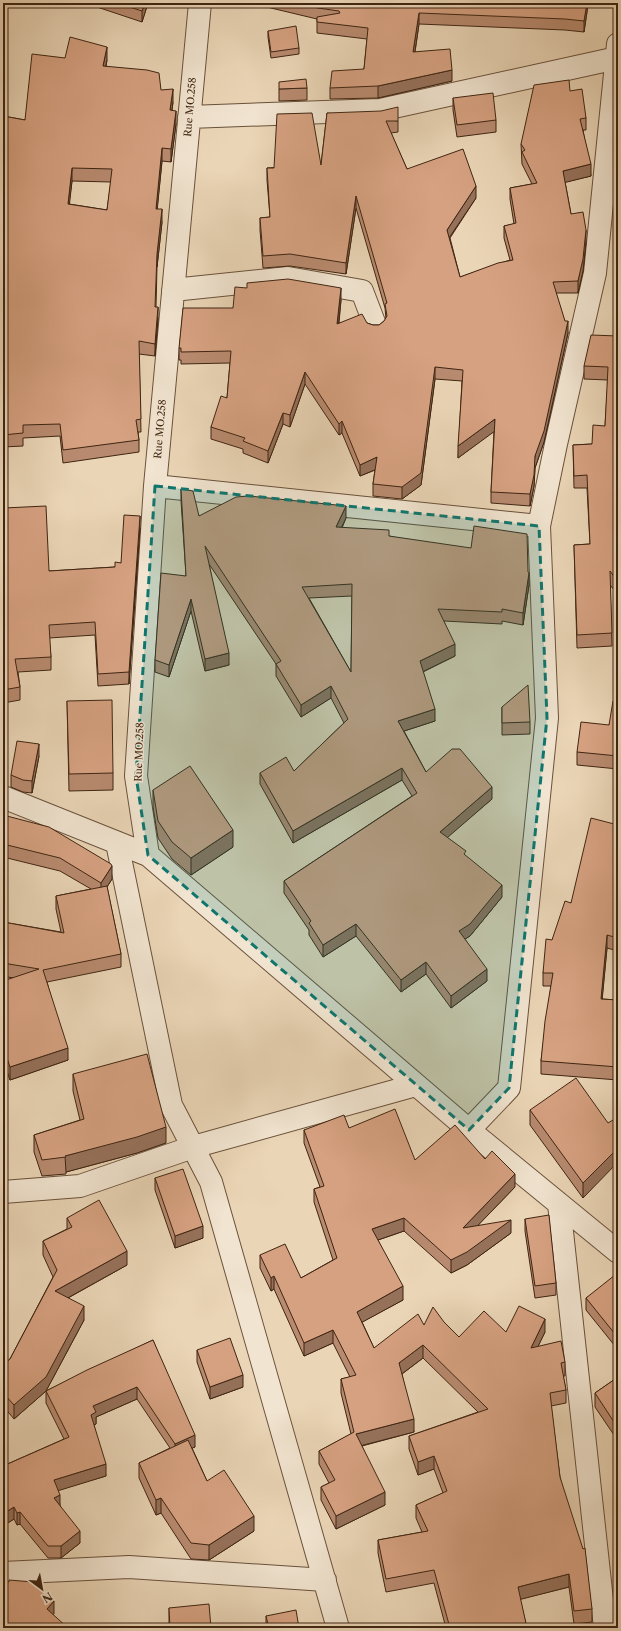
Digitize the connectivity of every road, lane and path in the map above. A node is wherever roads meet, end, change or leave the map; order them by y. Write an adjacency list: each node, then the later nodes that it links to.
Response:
1 (200, 3): 3 (street, Rue MO.258)
2 (617, 51): 3 (street); 7 (street)
3 (189, 117): 4 (street, Rue MO.258)
4 (173, 290): 5 (street); 6 (street, Rue MO.258)
5 (375, 325)
6 (155, 486): 7 (street); 10 (street, Rue MO.258)
7 (539, 526): 12 (street)
8 (3, 797): 9 (street)
9 (117, 843): 10 (street); 13 (street)
10 (148, 855): 11 (street)
11 (416, 1085): 12 (street); 13 (street)
12 (469, 1130): 15 (street)
13 (193, 1147): 14 (street); 18 (street)
14 (3, 1192)
15 (559, 1204): 16 (street); 20 (street)
16 (618, 1252)
17 (3, 1573): 18 (street)
18 (325, 1580): 19 (street)
19 (338, 1628)
20 (604, 1628)

